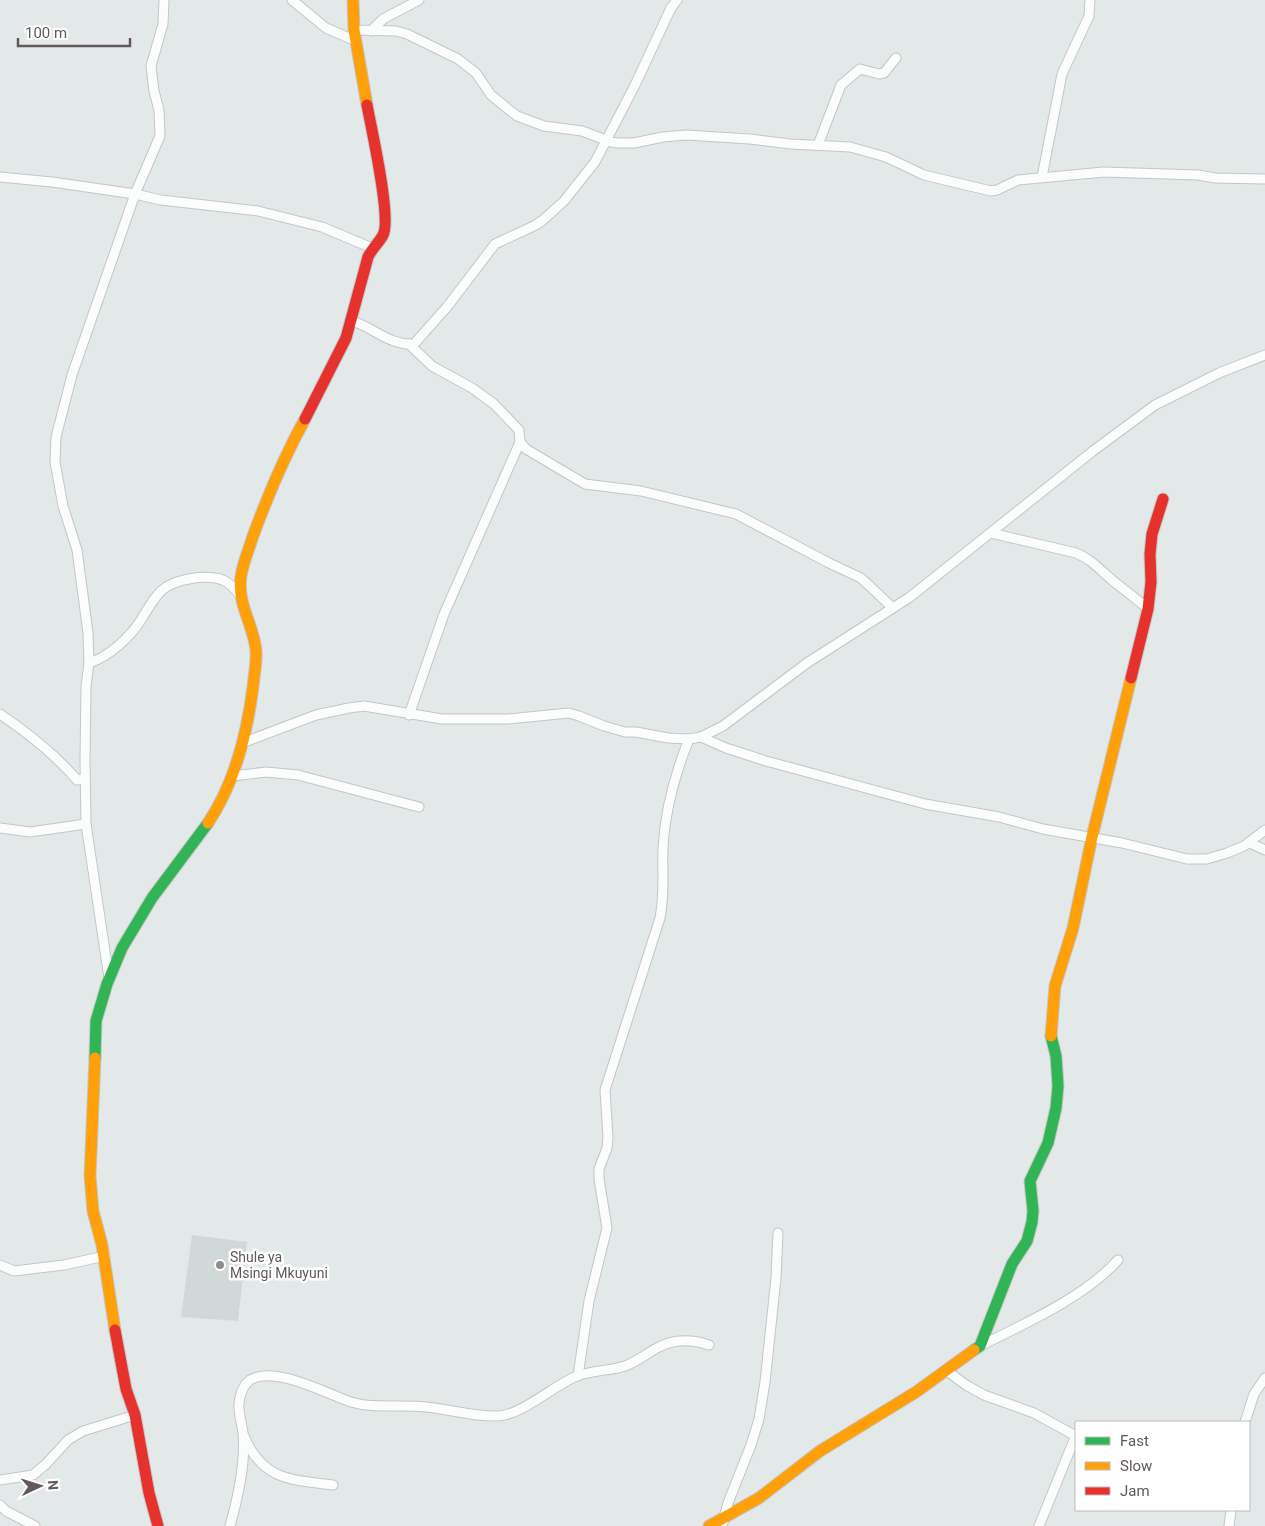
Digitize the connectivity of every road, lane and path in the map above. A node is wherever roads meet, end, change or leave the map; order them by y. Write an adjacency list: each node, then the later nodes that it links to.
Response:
1 (164, 0): 15 (street)
2 (292, 0): 8 (street)
3 (353, 0): 8 (street)
4 (419, 0): 7 (street)
5 (676, 0): 10 (street)
6 (1090, 0): 13 (street)
7 (370, 31): 8 (street); 10 (street)
8 (355, 35): 16 (street)
9 (896, 58): 11 (street)
10 (606, 140): 11 (street); 18 (street)
11 (818, 145): 13 (street)
12 (0, 177): 15 (street)
13 (1042, 177): 14 (street)
14 (1265, 179)
15 (135, 194): 16 (street); 26 (street)
16 (372, 248): 17 (street)
17 (352, 321): 18 (street); 23 (street)
18 (409, 344): 20 (street)
19 (1265, 355): 22 (street)
20 (520, 442): 24 (street); 28 (street)
21 (1163, 499): 25 (street)
22 (990, 533): 24 (street); 25 (street)
23 (240, 594): 26 (street); 31 (street)
24 (893, 608): 29 (street)
25 (1148, 609): 38 (street)
26 (89, 663): 33 (street)
27 (0, 714): 33 (street)
28 (410, 715): 30 (street); 31 (street)
29 (701, 737): 30 (street); 38 (street)
30 (689, 739): 49 (street)
31 (242, 743): 32 (street)
32 (232, 776): 34 (street); 41 (street)
33 (85, 779): 35 (street)
34 (419, 807)
35 (86, 824): 36 (street); 41 (street)
36 (0, 828)
37 (1265, 830): 39 (street)
38 (1092, 837): 39 (street); 47 (street)
39 (1250, 843): 40 (street)
40 (1265, 850)
41 (109, 978): 43 (street)
42 (778, 1233): 60 (street)
43 (104, 1256): 45 (street); 51 (street)
44 (1118, 1260): 47 (street)
45 (0, 1265)
46 (709, 1345): 49 (street)
47 (980, 1346): 48 (street)
48 (947, 1371): 54 (street); 60 (street)
49 (578, 1376): 53 (street)
50 (1265, 1378): 52 (street)
51 (135, 1415): 56 (street); 62 (street)
52 (1245, 1421)
53 (243, 1433): 57 (street); 63 (street)
54 (1075, 1435)
55 (1075, 1438): 65 (street)
56 (0, 1480)
57 (332, 1485)
58 (0, 1505): 61 (street)
59 (1231, 1511): 66 (street)
60 (723, 1523): 64 (street)
61 (35, 1526)
62 (158, 1526)
63 (230, 1526)
64 (709, 1526)
65 (1039, 1526)
66 (1229, 1526)

